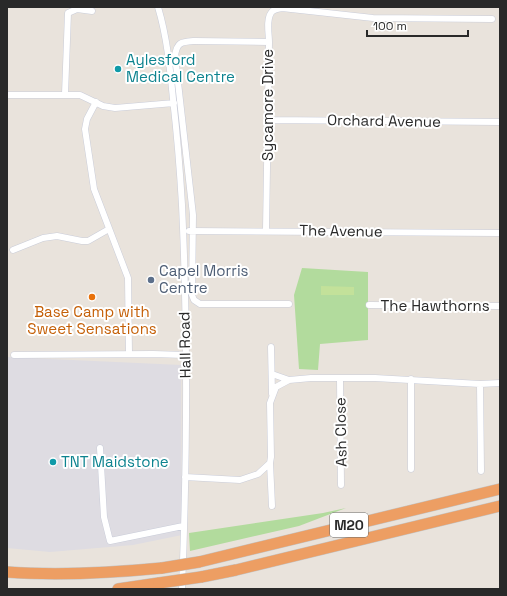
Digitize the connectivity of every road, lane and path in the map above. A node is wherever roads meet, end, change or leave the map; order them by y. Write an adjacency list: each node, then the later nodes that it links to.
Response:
1 (158, 7): 8 (street, Hall Road)
2 (92, 11): 5 (street)
3 (492, 19): 4 (street)
4 (269, 42): 9 (street, Sycamore Drive); 12 (street, Sycamore Drive)
5 (66, 94): 6 (street); 7 (street)
6 (7, 95)
7 (96, 102): 8 (street); 11 (street)
8 (174, 103): 14 (street, Hall Road)
9 (268, 120): 10 (street, Orchard Avenue); 13 (street, Sycamore Drive)
10 (500, 122)
11 (109, 229): 16 (street); 21 (street)
12 (192, 230): 13 (street, The Avenue); 14 (street, The Avenue); 17 (street)
13 (266, 230): 15 (street, The Avenue)
14 (183, 231): 22 (street, Hall Road)
15 (500, 233)
16 (12, 250)
17 (290, 304)
18 (369, 305): 19 (street, The Hawthorns)
19 (500, 306)
20 (271, 347): 24 (street)
21 (129, 354): 22 (street); 23 (street)
22 (186, 354): 35 (street, Hall Road)
23 (14, 355)
24 (272, 374): 27 (street); 30 (street)
25 (340, 378): 26 (street); 27 (street); 36 (street, Ash Close)
26 (411, 379): 29 (street); 33 (street)
27 (289, 380): 30 (street)
28 (500, 383): 29 (street)
29 (480, 384): 34 (street)
30 (272, 397): 32 (street)
31 (100, 448): 40 (street)
32 (270, 463): 35 (street); 38 (street)
33 (411, 469)
34 (481, 470)
35 (185, 477): 40 (street, Hall Road)
36 (341, 485)
37 (500, 489): 41 (highway, M20, bridge)
38 (272, 506)
39 (500, 506): 42 (highway, M20, bridge)
40 (184, 526): 43 (street, Hall Road)
41 (7, 572)
42 (118, 589)
43 (182, 589)

